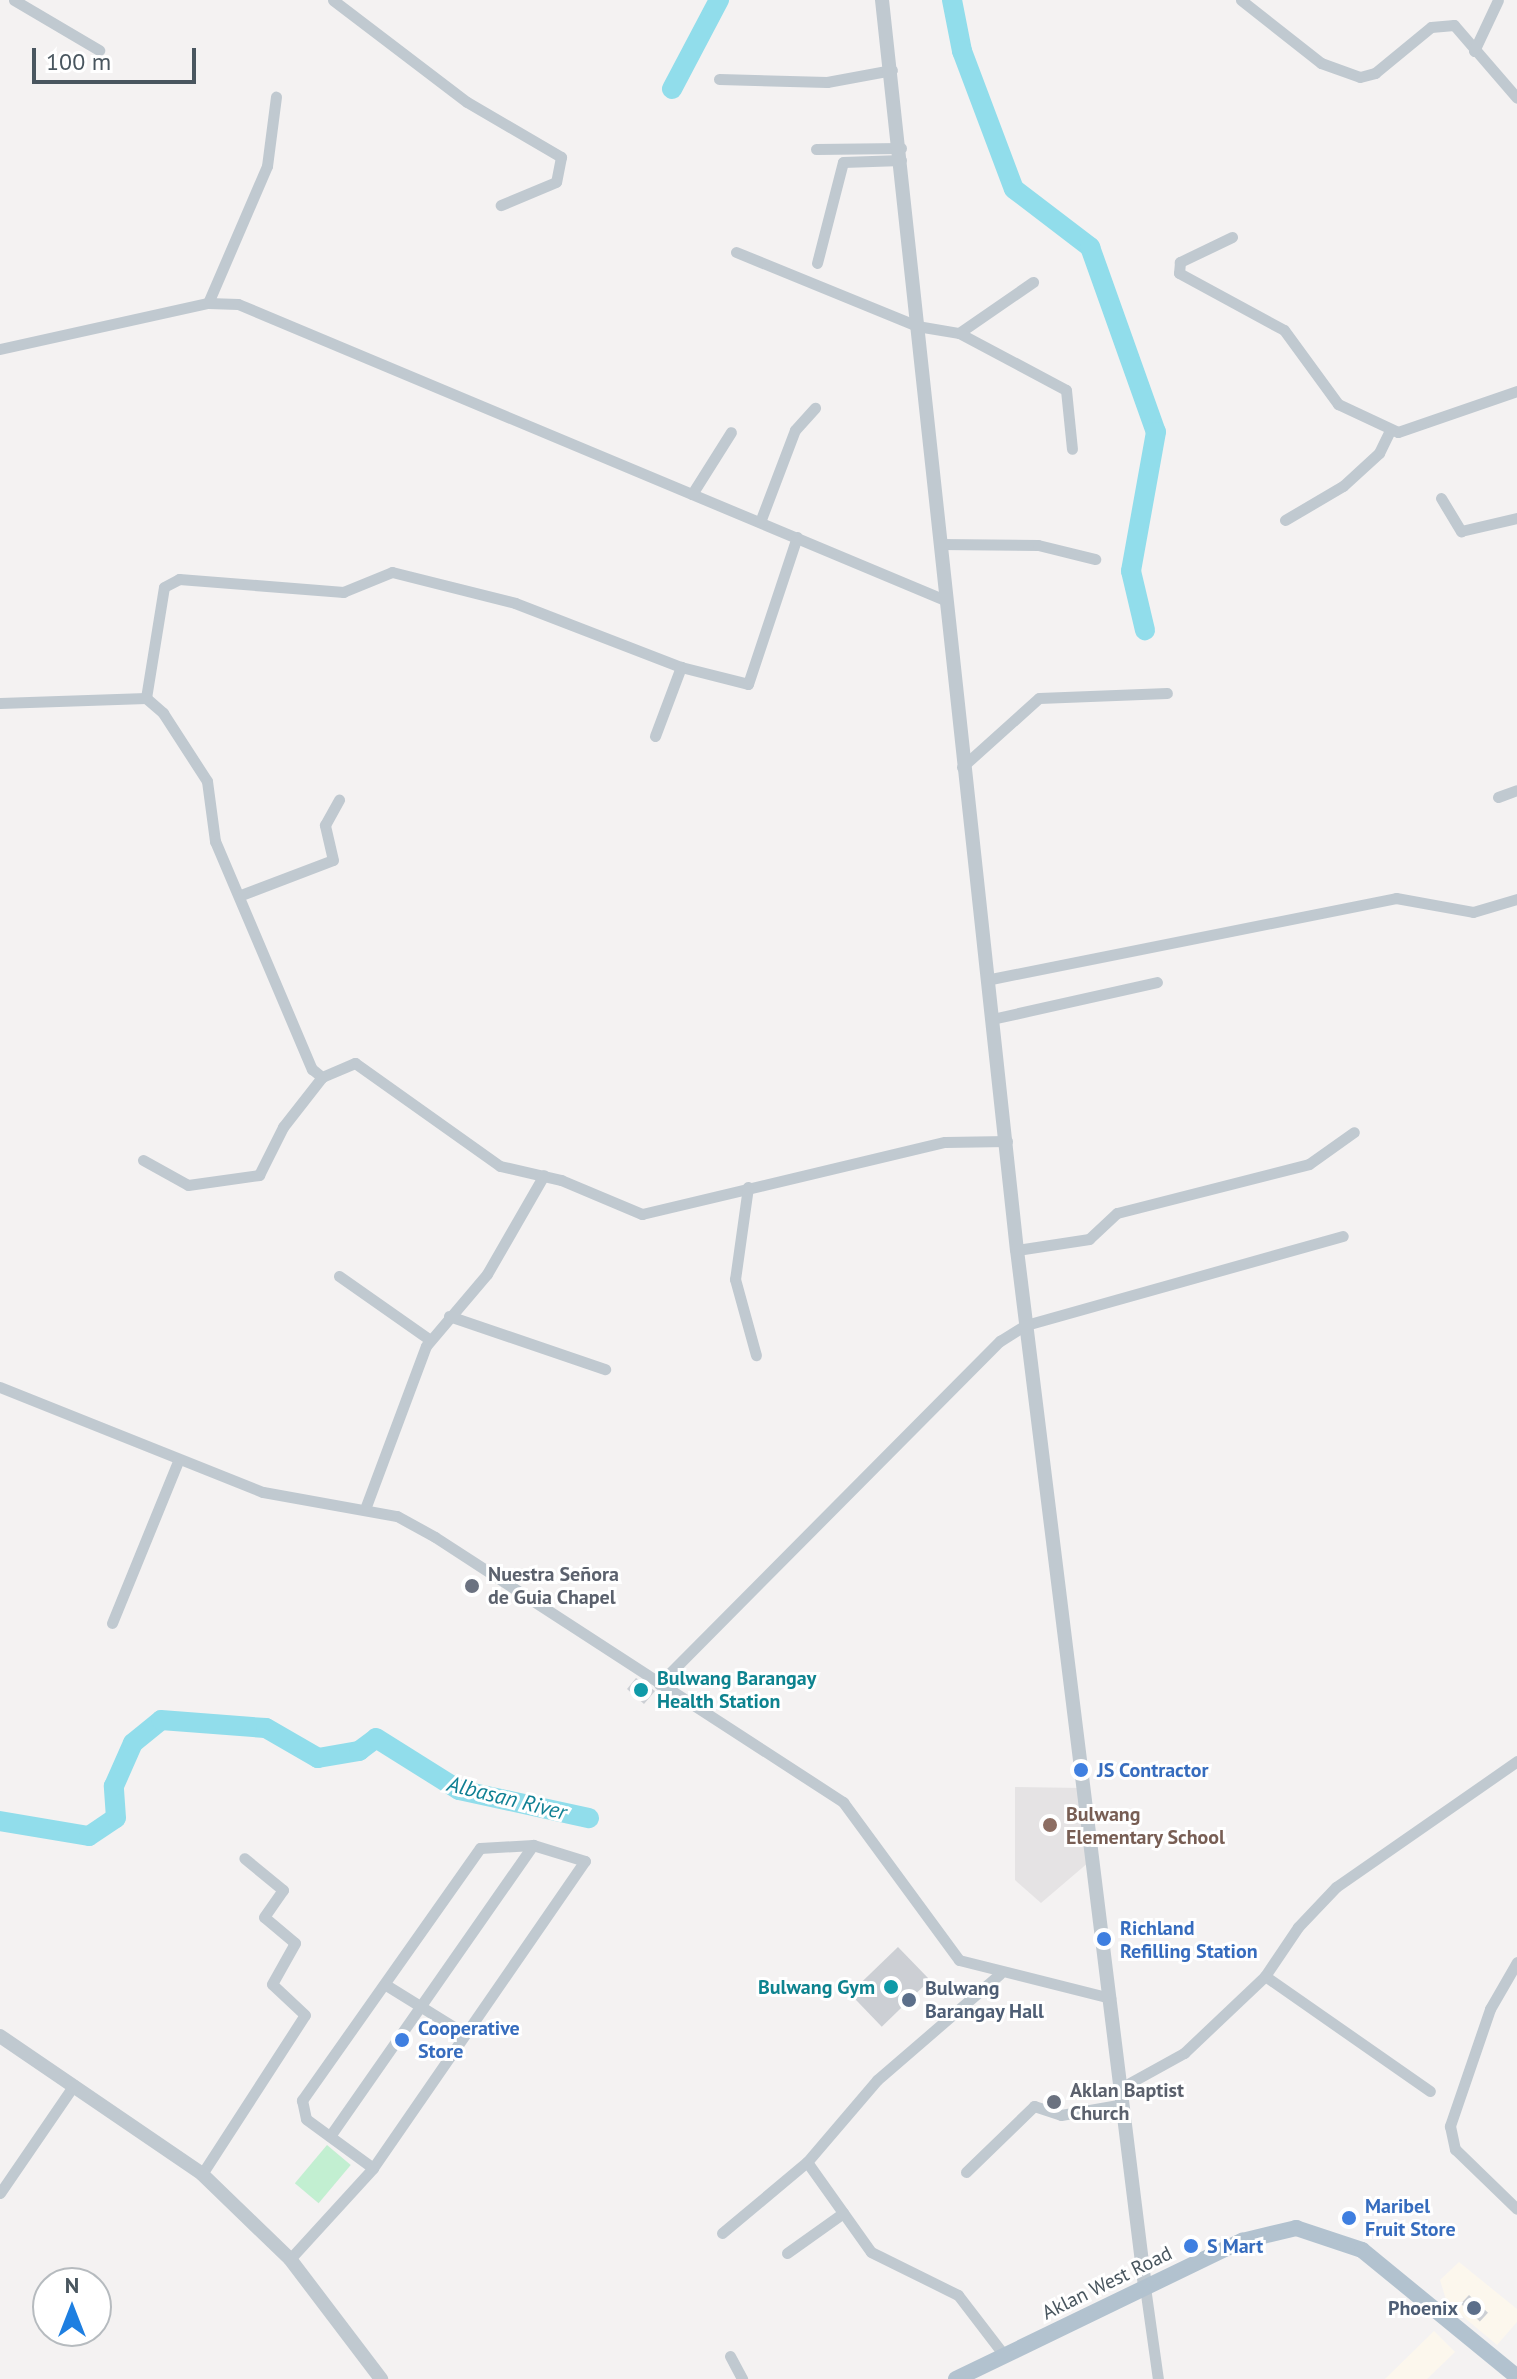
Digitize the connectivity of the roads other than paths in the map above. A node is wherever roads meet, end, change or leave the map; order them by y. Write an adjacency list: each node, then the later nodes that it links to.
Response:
1 (14, 0): 6 (street)
2 (333, 0): 14 (street)
3 (882, 0): 8 (street)
4 (1241, 0): 7 (street)
5 (1498, 0): 7 (street)
6 (99, 50)
7 (1474, 51): 11 (street)
8 (892, 70): 9 (street); 13 (street)
9 (719, 79)
10 (276, 97): 19 (street)
11 (1517, 98)
12 (816, 149): 13 (street)
13 (901, 154): 17 (street); 20 (street)
14 (501, 205)
15 (1232, 237): 25 (street)
16 (736, 252): 20 (street)
17 (817, 263)
18 (1033, 282): 21 (street)
19 (208, 303): 22 (street); 28 (street)
20 (917, 326): 21 (street); 34 (street)
21 (959, 333): 27 (street)
22 (0, 349)
23 (1517, 391): 25 (street)
24 (815, 408): 32 (street)
25 (1390, 430): 31 (street)
26 (731, 432): 28 (street)
27 (1072, 449)
28 (692, 494): 32 (street)
29 (1441, 498): 30 (street)
30 (1517, 518)
31 (1285, 520)
32 (760, 522): 33 (street)
33 (797, 537): 36 (street); 37 (street)
34 (939, 544): 35 (street); 36 (street)
35 (1095, 559)
36 (945, 600): 42 (street)
37 (681, 667): 39 (street); 41 (street)
38 (1167, 693): 42 (street)
39 (146, 698): 40 (street); 46 (street)
40 (0, 703)
41 (655, 736)
42 (962, 767): 48 (street)
43 (1517, 790): 44 (street)
44 (1498, 797)
45 (339, 800): 46 (street)
46 (241, 895): 51 (street)
47 (1517, 899): 48 (street)
48 (986, 980): 50 (street)
49 (1157, 982): 50 (street)
50 (992, 1019): 53 (street)
51 (322, 1077): 54 (street); 55 (street)
52 (1354, 1132): 58 (street)
53 (1007, 1141): 56 (street); 58 (street)
54 (143, 1160)
55 (544, 1175): 56 (street); 60 (street)
56 (748, 1187): 63 (street)
57 (1343, 1236): 61 (street)
58 (1017, 1250): 61 (street)
59 (339, 1276): 62 (street)
60 (449, 1316): 62 (street); 64 (street)
61 (1026, 1325): 69 (street); 77 (street)
62 (430, 1340): 67 (street)
63 (756, 1355)
64 (605, 1369)
65 (0, 1387): 66 (street)
66 (178, 1461): 67 (street); 68 (street)
67 (365, 1509): 69 (street)
68 (112, 1623)
69 (659, 1684): 74 (street)
70 (1517, 1761): 75 (street)
71 (533, 1845): 76 (street); 78 (street); 79 (street)
72 (244, 1858): 88 (street)
73 (1517, 1962): 90 (street)
74 (1000, 1974): 77 (street); 85 (street)
75 (1265, 1976): 82 (street); 83 (street)
76 (386, 1985): 78 (street); 84 (street)
77 (1110, 1998): 83 (street)
78 (425, 2008): 79 (street); 84 (street)
79 (465, 2034): 86 (street)
80 (0, 2036): 81 (street)
81 (74, 2085): 88 (street); 89 (street)
82 (1430, 2091)
83 (1117, 2098): 87 (street); 95 (street)
84 (330, 2136): 86 (street)
85 (807, 2162): 91 (street); 92 (street)
86 (373, 2168): 94 (street)
87 (966, 2172)
88 (202, 2174): 94 (street)
89 (0, 2193)
90 (1517, 2209)
91 (843, 2213): 93 (street); 96 (street)
92 (722, 2233)
93 (787, 2253)
94 (290, 2259): 99 (street)
95 (1145, 2287): 96 (main road, Aklan West Road); 98 (main road, Aklan West Road); 102 (street)
96 (1004, 2355): 101 (main road, Aklan West Road)
97 (730, 2356): 100 (street)
98 (1517, 2377)
99 (381, 2379)
100 (742, 2379)
101 (956, 2379)
102 (1158, 2379)

